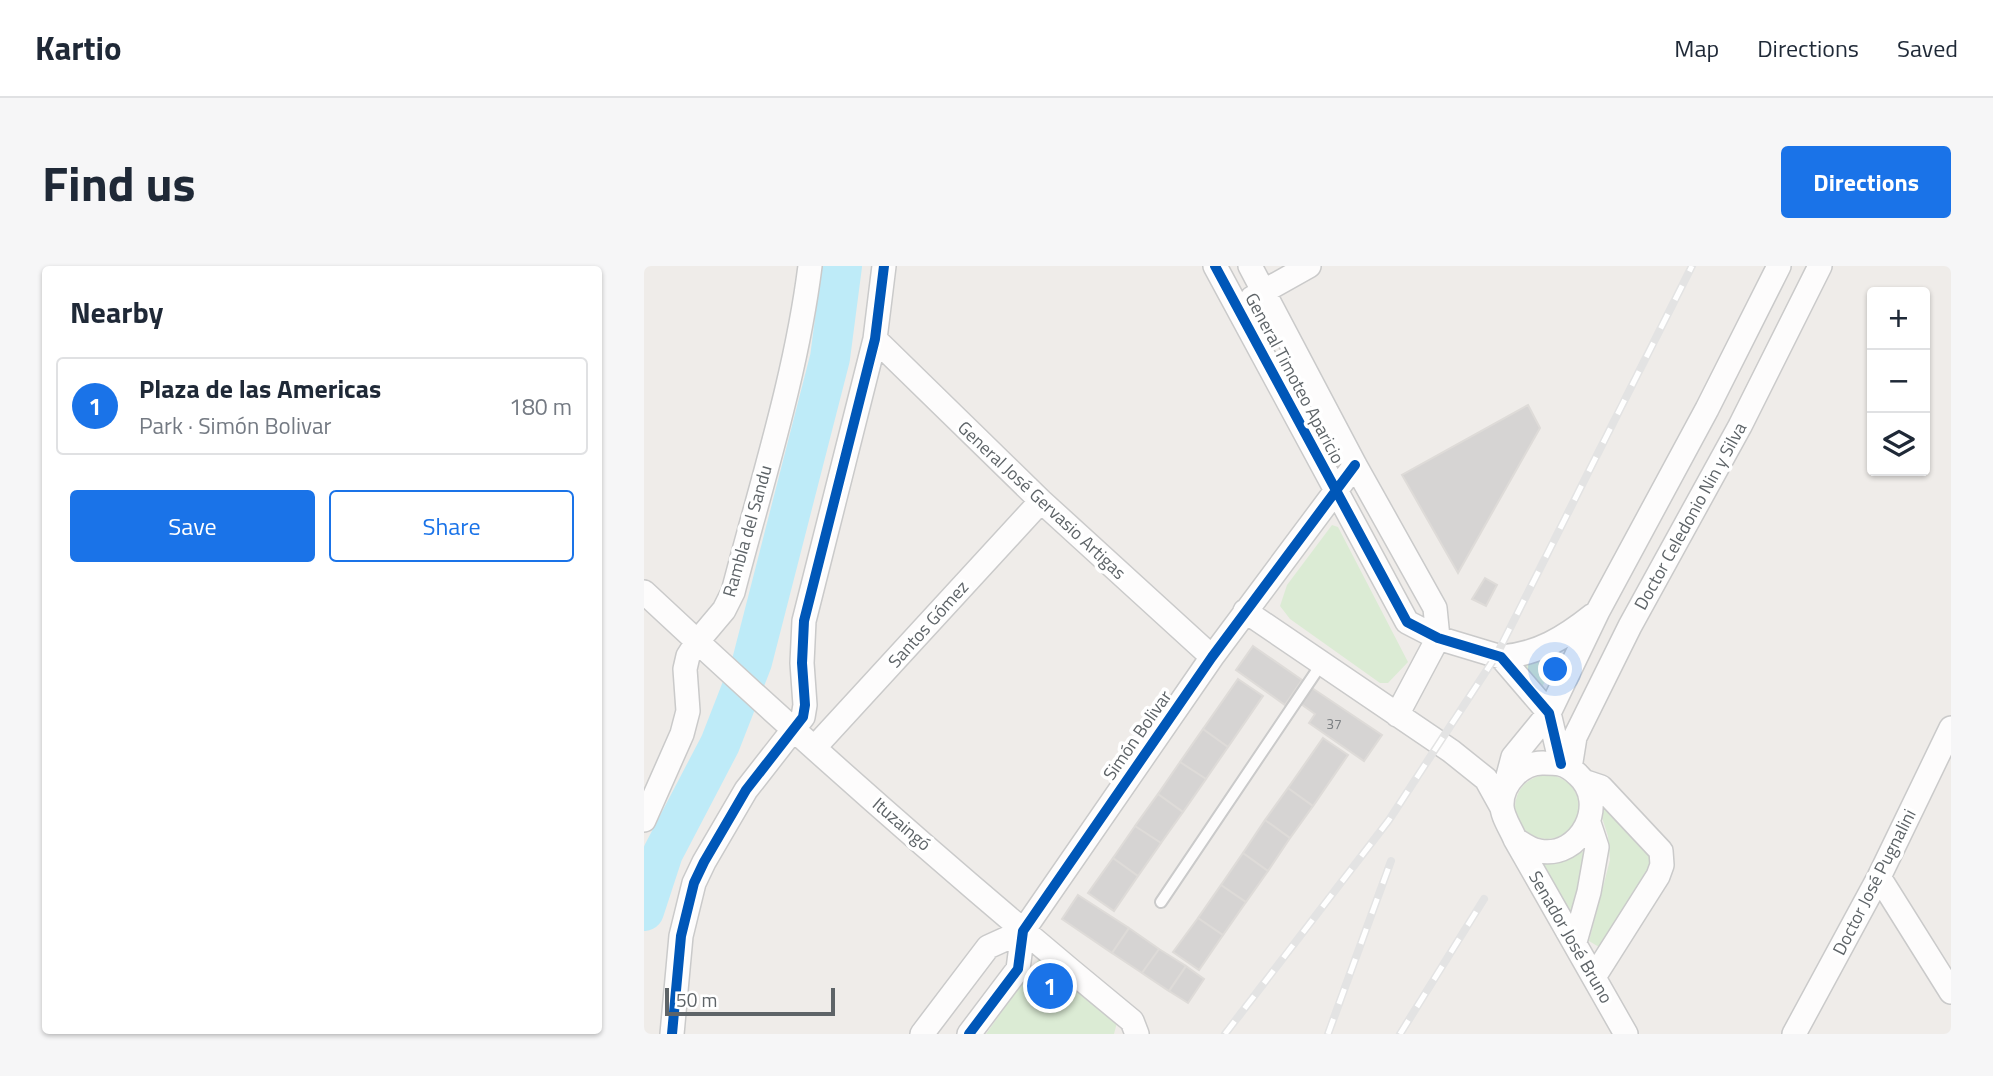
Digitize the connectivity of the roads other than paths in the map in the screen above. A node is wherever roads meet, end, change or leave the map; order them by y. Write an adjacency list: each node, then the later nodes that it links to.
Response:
1 (810, 266): 20 (street, Rambla del Sandu)
2 (884, 266): 10 (street)
3 (1215, 266): 9 (street, General Timoteo Aparicio)
4 (1250, 266): 8 (street, General Timoteo Aparicio)
5 (1309, 266): 8 (street)
6 (1779, 266): 11 (street, Doctor Celedonio Nin y Silva)
7 (1820, 266): 12 (street, Doctor Celedonio Nin y Silva)
8 (1264, 292): 9 (street); 13 (street, General Timoteo Aparicio)
9 (1237, 306): 14 (street, General Timoteo Aparicio)
10 (875, 339): 15 (street, General José Gervasio Artigas); 26 (street)
11 (1707, 409): 12 (street); 18 (street, Doctor Celedonio Nin y Silva)
12 (1740, 426): 29 (street, Doctor Celedonio Nin y Silva)
13 (1355, 465): 14 (street, Simón Bolivar); 19 (street, General Timoteo Aparicio)
14 (1335, 491): 17 (street, Simón Bolivar); 19 (street, General Timoteo Aparicio)
15 (1041, 500): 21 (street, General José Gervasio Artigas); 28 (street, Santos Gómez)
16 (644, 592): 20 (street)
17 (1245, 611): 21 (street, Simón Bolivar); 23 (street)
18 (1598, 611): 22 (street); 24 (street, Doctor Celedonio Nin y Silva)
19 (1438, 638): 22 (street); 25 (street)
20 (705, 650): 26 (street, Ituzaingó); 31 (street, Rambla del Sandu)
21 (1212, 657): 36 (street, Simón Bolivar)
22 (1501, 657): 24 (street)
23 (1322, 663): 25 (street); 35 (lane)
24 (1549, 713): 29 (street); 30 (street, Doctor Celedonio Nin y Silva)
25 (1396, 715): 30 (street)
26 (787, 723): 28 (street, Ituzaingó); 40 (street)
27 (1951, 728): 34 (street, Doctor José Pugnalini)
28 (815, 747): 36 (street, Ituzaingó)
29 (1572, 772): 30 (street); 32 (street); 38 (street)
30 (1503, 799): 33 (street)
31 (644, 820)
32 (1589, 823): 33 (street); 37 (street)
33 (1515, 839): 37 (street, Senador José Bruno)
34 (1878, 877): 39 (street); 45 (street, Doctor José Pugnalini)
35 (1161, 902)
36 (1023, 931): 41 (street); 42 (street, Simón Bolivar); 43 (street, Ituzaingó)
37 (1575, 942): 38 (street, Senador José Bruno)
38 (1594, 976): 44 (street, Senador José Bruno)
39 (1951, 992)
40 (672, 1034)
41 (922, 1034)
42 (968, 1034)
43 (1137, 1034)
44 (1626, 1034)
45 (1794, 1034)

